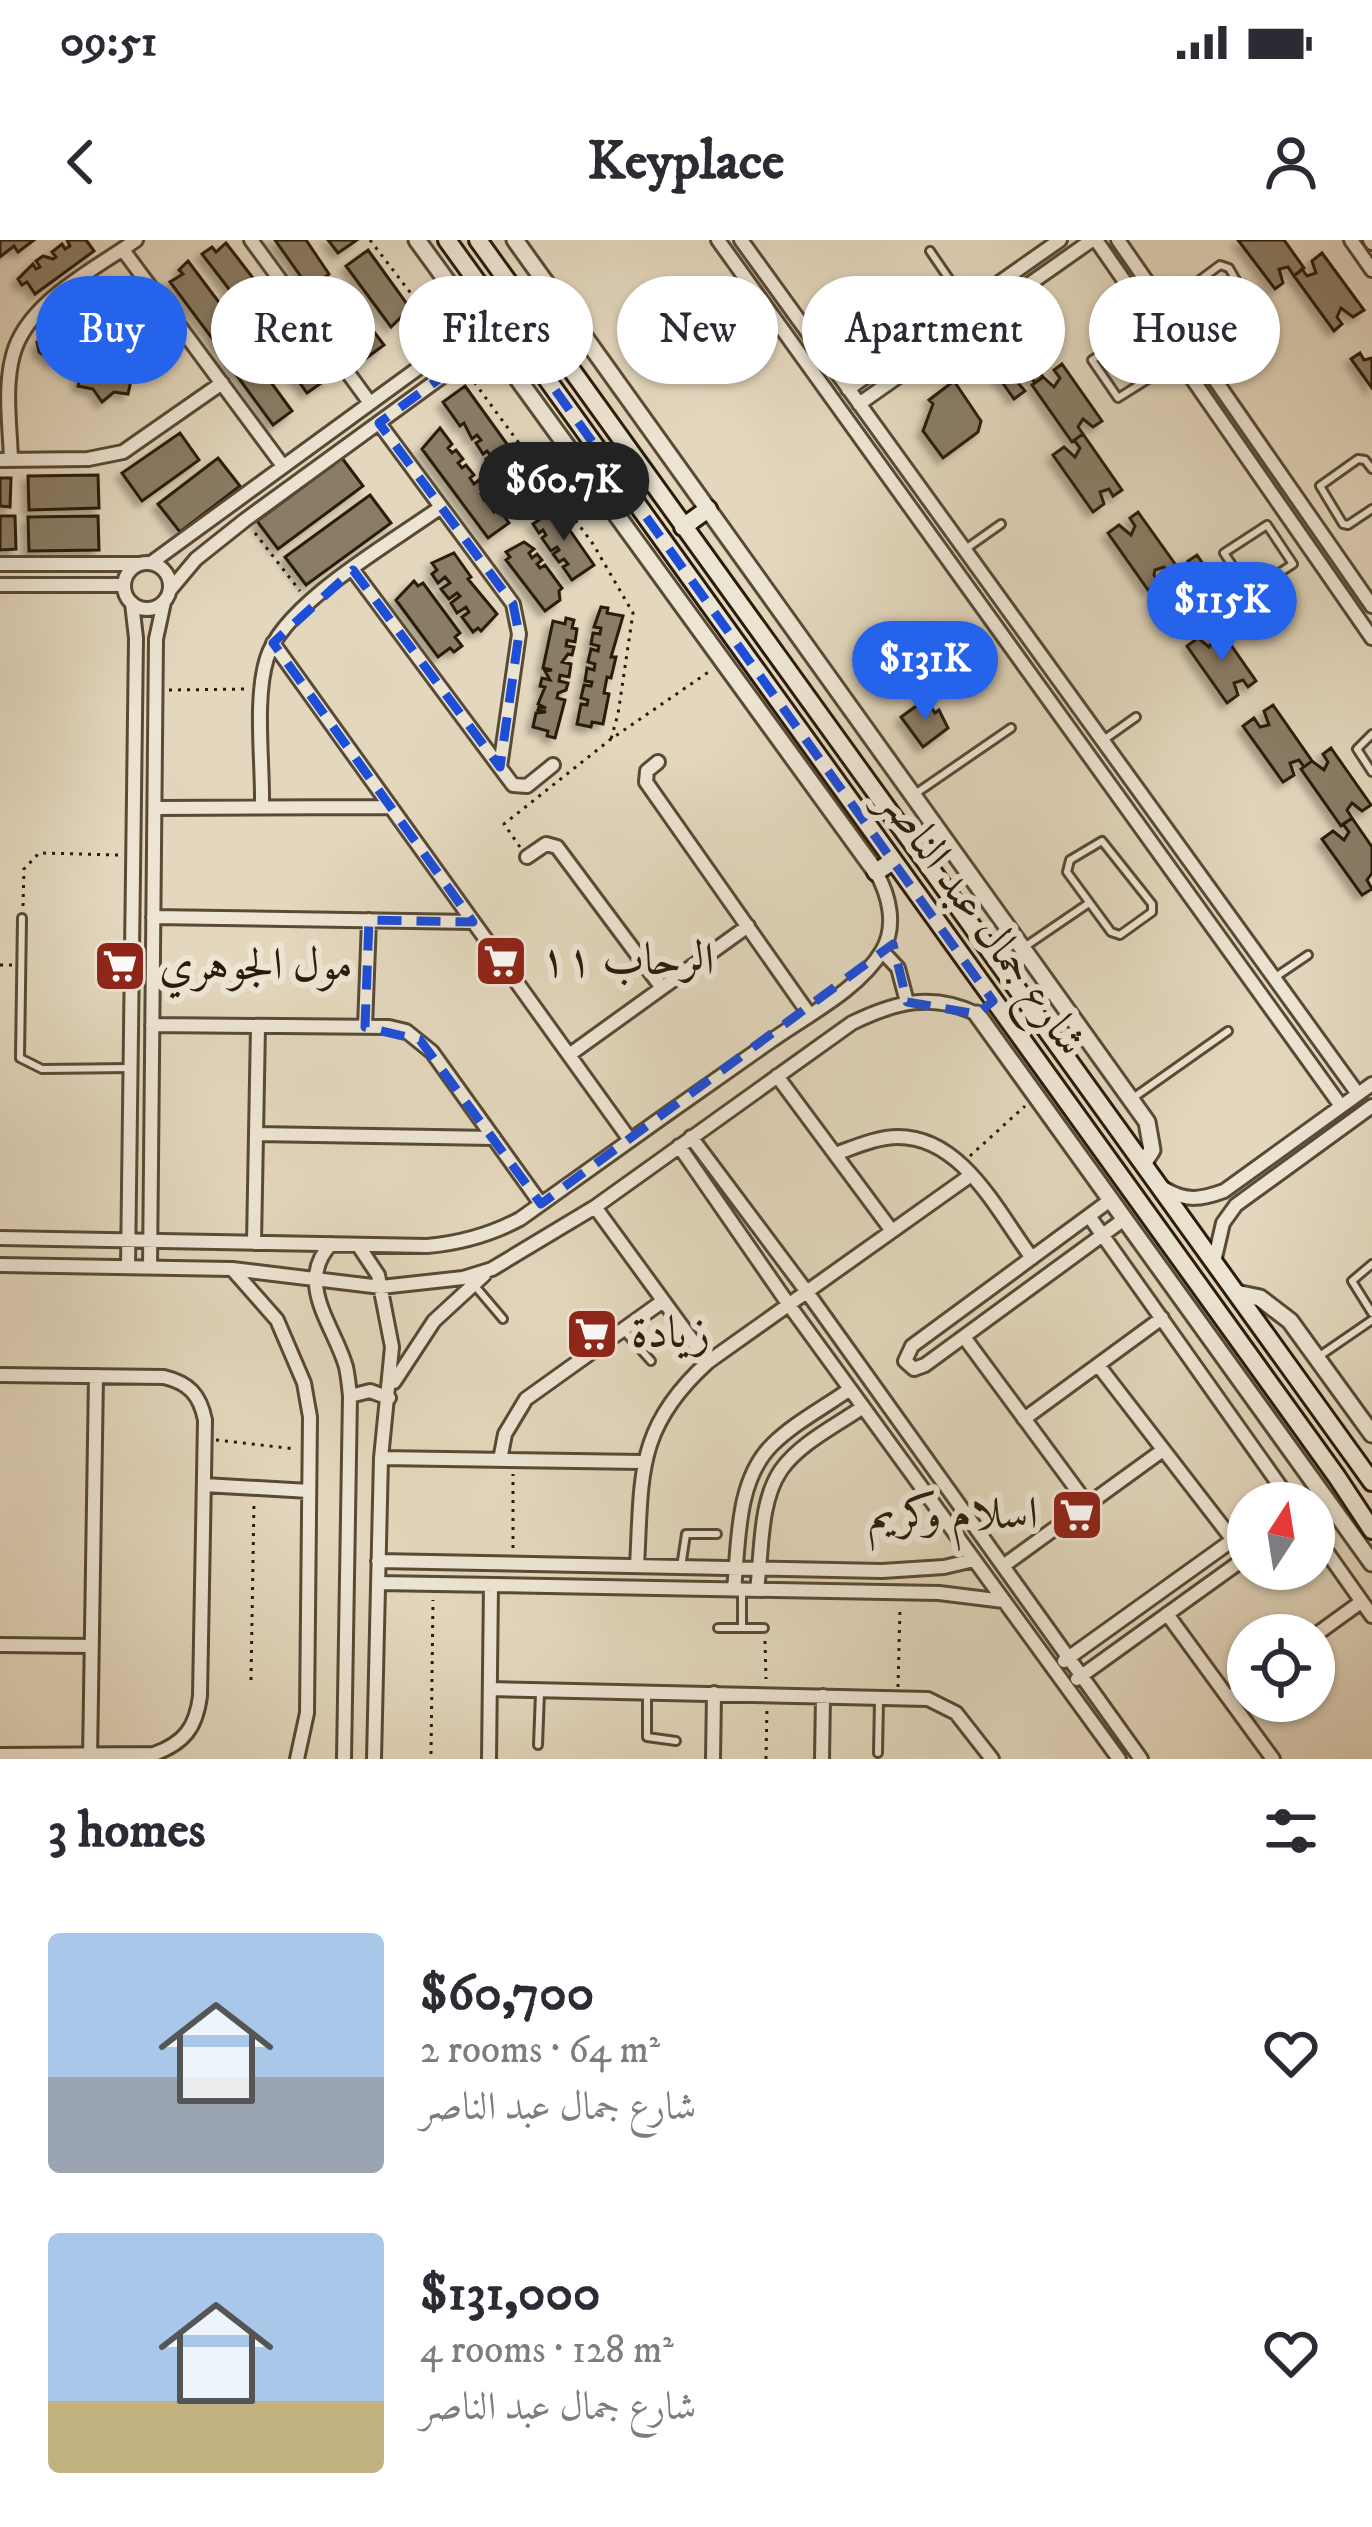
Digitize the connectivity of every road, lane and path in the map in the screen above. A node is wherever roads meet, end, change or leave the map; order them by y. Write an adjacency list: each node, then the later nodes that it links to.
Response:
1 (136, 240): 14 (street)
2 (251, 240): 42 (street)
3 (370, 240): 23 (path)
4 (417, 240): 17 (street)
5 (447, 240): 18 (main road, شارع جمال عبد الناصر)
6 (478, 240): 55 (main road, شارع جمال عبد الناصر)
7 (515, 240): 51 (street)
8 (718, 240): 27 (street)
9 (741, 240): 25 (street)
10 (1060, 240): 20 (street)
11 (1094, 240): 21 (street); 43 (street)
12 (1118, 240): 22 (street)
13 (1351, 240): 16 (street)
14 (123, 250): 29 (street); 46 (street)
15 (930, 251): 19 (lane)
16 (1372, 269)
17 (443, 276)
18 (473, 276)
19 (948, 276)
20 (1009, 276)
21 (1120, 276)
22 (1143, 276)
23 (399, 278)
24 (1196, 310): 24 (lane)
25 (802, 325)
26 (802, 343): 27 (street)
27 (796, 348): 48 (street)
28 (1148, 348): 28 (lane)
29 (211, 368)
30 (399, 382): 42 (street)
31 (221, 384): 46 (street)
32 (223, 384): 47 (street)
33 (432, 384): 44 (street)
34 (476, 384): 80 (path)
35 (520, 384): 72 (street)
36 (550, 384): 71 (main road, شارع جمال عبد الناصر)
37 (845, 384): 41 (street)
38 (854, 384): 41 (street)
39 (1196, 384): 56 (street)
40 (1218, 384): 67 (street)
41 (848, 388): 43 (street)
42 (370, 403): 47 (street)
43 (859, 404): 45 (street)
44 (379, 423): 50 (street); 53 (street)
45 (898, 458): 48 (street); 58 (street)
46 (6, 460)
47 (283, 466): 60 (street)
48 (883, 469): 101 (street)
49 (1372, 470): 52 (lane)
50 (441, 507): 61 (street); 84 (street)
51 (708, 509): 55 (main road); 86 (street)
52 (1372, 509)
53 (244, 520): 64 (street); 65 (path)
54 (1001, 524): 58 (lane)
55 (683, 527): 68 (main road, شارع جمال عبد الناصر)
56 (1297, 530): 57 (lane); 69 (street)
57 (1280, 542): 57 (lane)
58 (964, 550): 81 (street)
59 (0, 564): 60 (street)
60 (145, 564): 63 (street); 64 (street)
61 (353, 570): 65 (street); 84 (street)
62 (0, 585): 63 (street)
63 (124, 585): 66 (street)
64 (167, 596): 66 (street); 76 (street)
65 (309, 602): 70 (street)
66 (132, 603): 90 (street)
67 (1372, 606)
68 (761, 632): 71 (main road); 73 (main road, شارع جمال عبد الناصر)
69 (1372, 638)
70 (273, 643): 75 (street); 88 (street)
71 (738, 649): 74 (main road, شارع جمال عبد الناصر)
72 (722, 663): 80 (path); 93 (street)
73 (788, 668): 74 (main road); 129 (main road, شارع جمال عبد الناصر)
74 (766, 684): 92 (main road, شارع جمال عبد الناصر)
75 (263, 689): 76 (path); 87 (street)
76 (156, 690): 89 (street)
77 (1136, 717): 81 (lane)
78 (1011, 728): 86 (lane)
79 (1372, 734): 85 (lane)
80 (610, 739): 91 (path)
81 (1102, 741): 100 (street)
82 (658, 762): 99 (street)
83 (554, 765): 84 (street)
84 (500, 767)
85 (1372, 772)
86 (914, 795): 102 (street)
87 (262, 807): 88 (street); 89 (street)
88 (391, 807): 98 (street)
89 (154, 808): 95 (street)
90 (134, 855): 96 (path); 116 (street)
91 (527, 857): 106 (street)
92 (892, 861): 93 (main road); 108 (main road, شارع جمال عبد الناصر)
93 (876, 872): 103 (street)
94 (1089, 902): 94 (lane); 102 (lane)
95 (153, 917): 97 (street); 111 (street)
96 (22, 918): 116 (lane)
97 (369, 920): 98 (street); 113 (street)
98 (473, 922): 115 (street)
99 (748, 926): 106 (street); 109 (street)
100 (1236, 926): 101 (street); 105 (street)
101 (1220, 937): 122 (street)
102 (1023, 948): 121 (street)
103 (882, 951): 107 (street); 109 (street)
104 (1308, 955): 105 (lane)
105 (1274, 978): 119 (street)
106 (662, 988): 115 (street)
107 (907, 1001): 110 (street); 117 (street)
108 (994, 1001): 110 (main road); 189 (main road, شارع جمال عبد الناصر)
109 (809, 1014): 126 (street)
110 (977, 1014): 120 (street)
111 (152, 1025): 112 (street); 141 (street)
112 (258, 1026): 113 (street); 124 (street)
113 (365, 1027): 125 (street)
114 (1228, 1031): 121 (lane)
115 (569, 1055): 126 (street)
116 (131, 1067): 140 (street)
117 (777, 1076): 127 (street); 128 (street)
118 (1372, 1084): 119 (street)
119 (1358, 1094): 122 (street)
120 (1035, 1096): 130 (path); 132 (street)
121 (1130, 1100): 129 (street)
122 (1341, 1106): 131 (street)
123 (1372, 1106): 146 (street)
124 (256, 1134): 125 (street); 142 (street)
125 (494, 1138): 133 (street)
126 (630, 1140): 133 (street)
127 (685, 1142): 134 (street); 156 (street); 159 (street)
128 (835, 1154): 130 (street); 137 (street)
129 (1143, 1164): 131 (main road, شارع جمال عبد الناصر)
130 (966, 1169): 137 (street); 145 (street)
131 (1158, 1184): 146 (main road, شارع جمال عبد الناصر)
132 (1109, 1201): 135 (street); 136 (street)
133 (542, 1204): 144 (street)
134 (595, 1207): 152 (street); 158 (street)
135 (1088, 1216): 138 (street); 145 (street)
136 (1123, 1220): 138 (street); 195 (street)
137 (892, 1232): 156 (street)
138 (1102, 1236): 161 (street); 164 (street)
139 (0, 1238): 140 (street)
140 (128, 1240): 141 (street); 148 (street)
141 (150, 1240): 142 (street); 150 (street)
142 (254, 1243): 143 (street)
143 (331, 1244): 144 (street); 153 (street)
144 (358, 1245): 155 (street)
145 (1032, 1258): 164 (street)
146 (1214, 1263): 157 (main road, شارع جمال عبد الناصر)
147 (1372, 1264): 160 (lane)
148 (128, 1267): 149 (street); 150 (street)
149 (4, 1268)
150 (150, 1268): 151 (street)
151 (232, 1269): 153 (street); 179 (street)
152 (492, 1269): 154 (street); 155 (street)
153 (316, 1281): 155 (street); 173 (street)
154 (473, 1283): 162 (lane); 172 (street)
155 (381, 1287): 172 (street)
156 (807, 1292): 159 (street); 199 (street)
157 (1236, 1293): 165 (street); 184 (main road, شارع جمال عبد الناصر)
158 (663, 1301): 163 (street); 167 (street)
159 (789, 1305): 167 (street); 171 (street)
160 (1372, 1316): 165 (lane)
161 (1162, 1318): 168 (street); 183 (street)
162 (503, 1319)
163 (622, 1330): 166 (lane); 181 (street)
164 (964, 1337): 175 (street)
165 (1317, 1358): 176 (street)
166 (651, 1360)
167 (708, 1362): 182 (street)
168 (1098, 1365): 175 (street); 178 (street)
169 (0, 1375): 170 (street)
170 (96, 1376): 177 (street); 219 (street)
171 (850, 1389): 174 (street); 201 (street)
172 (389, 1393): 173 (street); 180 (street)
173 (350, 1396): 242 (street)
174 (863, 1407): 193 (street); 202 (street)
175 (1024, 1419): 188 (street)
176 (1372, 1434)
177 (204, 1439): 179 (path); 185 (street)
178 (1163, 1450): 188 (street); 190 (street)
179 (310, 1451): 187 (street)
180 (381, 1458): 181 (street); 194 (street)
181 (507, 1460): 182 (street); 196 (path)
182 (642, 1462): 198 (street)
183 (1274, 1482)
184 (1372, 1483)
185 (203, 1485): 186 (street); 240 (street)
186 (255, 1488): 187 (street); 223 (path)
187 (309, 1491): 241 (street)
188 (1088, 1505): 199 (street)
189 (1372, 1530)
190 (1227, 1532)
191 (717, 1534): 200 (lane)
192 (1227, 1544): 220 (street)
193 (974, 1560): 202 (street); 210 (street)
194 (379, 1561): 196 (street); 204 (street)
195 (1372, 1563)
196 (513, 1564): 198 (street)
197 (1335, 1564): 211 (street)
198 (637, 1566): 200 (street)
199 (1003, 1566): 220 (street)
200 (681, 1567): 201 (street)
201 (736, 1568): 202 (street); 207 (street)
202 (760, 1569): 208 (street)
203 (1227, 1571): 212 (street)
204 (378, 1583): 205 (street); 243 (street)
205 (434, 1584): 206 (street); 238 (path)
206 (491, 1586): 207 (street); 225 (street)
207 (738, 1590): 208 (street); 216 (lane)
208 (757, 1590): 209 (street)
209 (901, 1592): 210 (street); 230 (path)
210 (1004, 1601): 221 (street)
211 (1361, 1602): 213 (street); 214 (street)
212 (1167, 1614): 222 (street); 233 (street)
213 (1372, 1616)
214 (1335, 1621)
215 (718, 1628): 216 (lane)
216 (742, 1628): 217 (lane)
217 (764, 1628): 229 (path)
218 (0, 1645): 219 (street)
219 (92, 1646): 240 (street)
220 (1069, 1658): 221 (street); 222 (street)
221 (1053, 1669): 224 (street)
222 (1081, 1676): 224 (street); 250 (street)
223 (251, 1680)
224 (1066, 1687): 249 (street)
225 (490, 1689): 226 (street); 244 (street)
226 (540, 1690): 227 (street); 236 (lane)
227 (647, 1692): 228 (street); 235 (lane)
228 (714, 1694): 229 (street); 245 (street)
229 (767, 1694): 231 (street); 246 (path)
230 (898, 1695): 232 (street); 248 (street)
231 (823, 1696): 232 (street); 247 (street)
232 (879, 1697): 237 (lane)
233 (1227, 1697)
234 (1246, 1722): 251 (street)
235 (676, 1741)
236 (538, 1745)
237 (878, 1753)
238 (431, 1754)
239 (0, 1755): 240 (street)
240 (89, 1758)
241 (297, 1759)
242 (344, 1759)
243 (374, 1759)
244 (489, 1759)
245 (713, 1759)
246 (766, 1759)
247 (822, 1759)
248 (992, 1759)
249 (1119, 1759)
250 (1141, 1759)
251 (1273, 1759)

